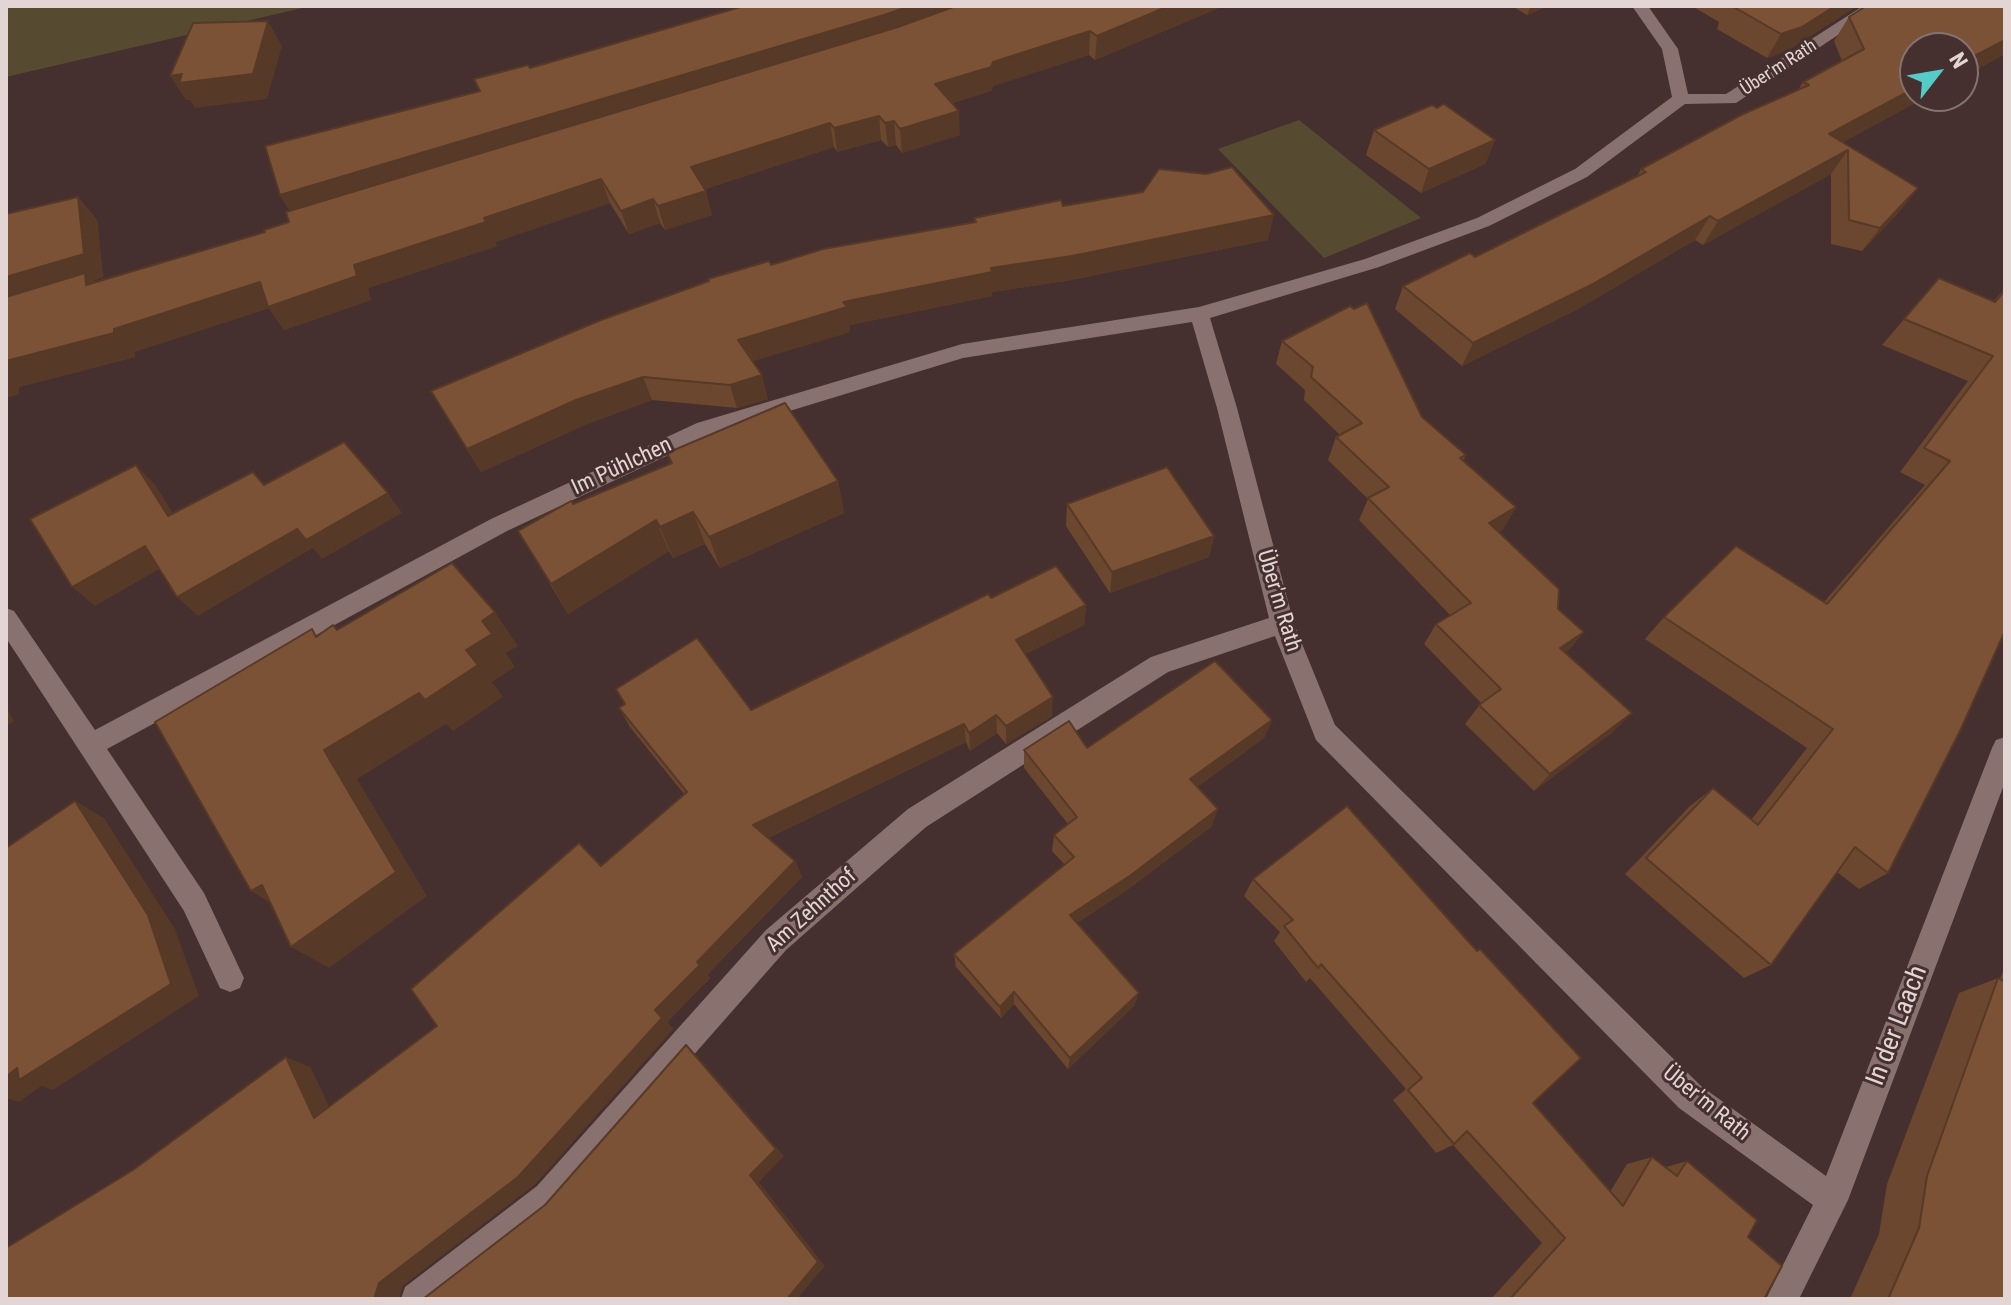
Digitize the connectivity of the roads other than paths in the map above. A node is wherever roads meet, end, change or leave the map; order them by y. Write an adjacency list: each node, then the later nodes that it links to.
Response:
1 (1640, 6): 3 (street)
2 (1869, 9): 3 (street, Über'm Rath)
3 (1681, 99): 4 (street)
4 (1199, 314): 6 (street, Über'm Rath); 7 (street, Im Pühlchen)
5 (6, 618): 7 (street)
6 (1282, 624): 10 (street, Über'm Rath); 11 (street, Am Zehnthof)
7 (91, 745): 9 (street)
8 (2005, 748): 10 (street, In der Laach)
9 (230, 978)
10 (1832, 1200): 12 (street, In der Laach)
11 (417, 1299)
12 (1782, 1299)

